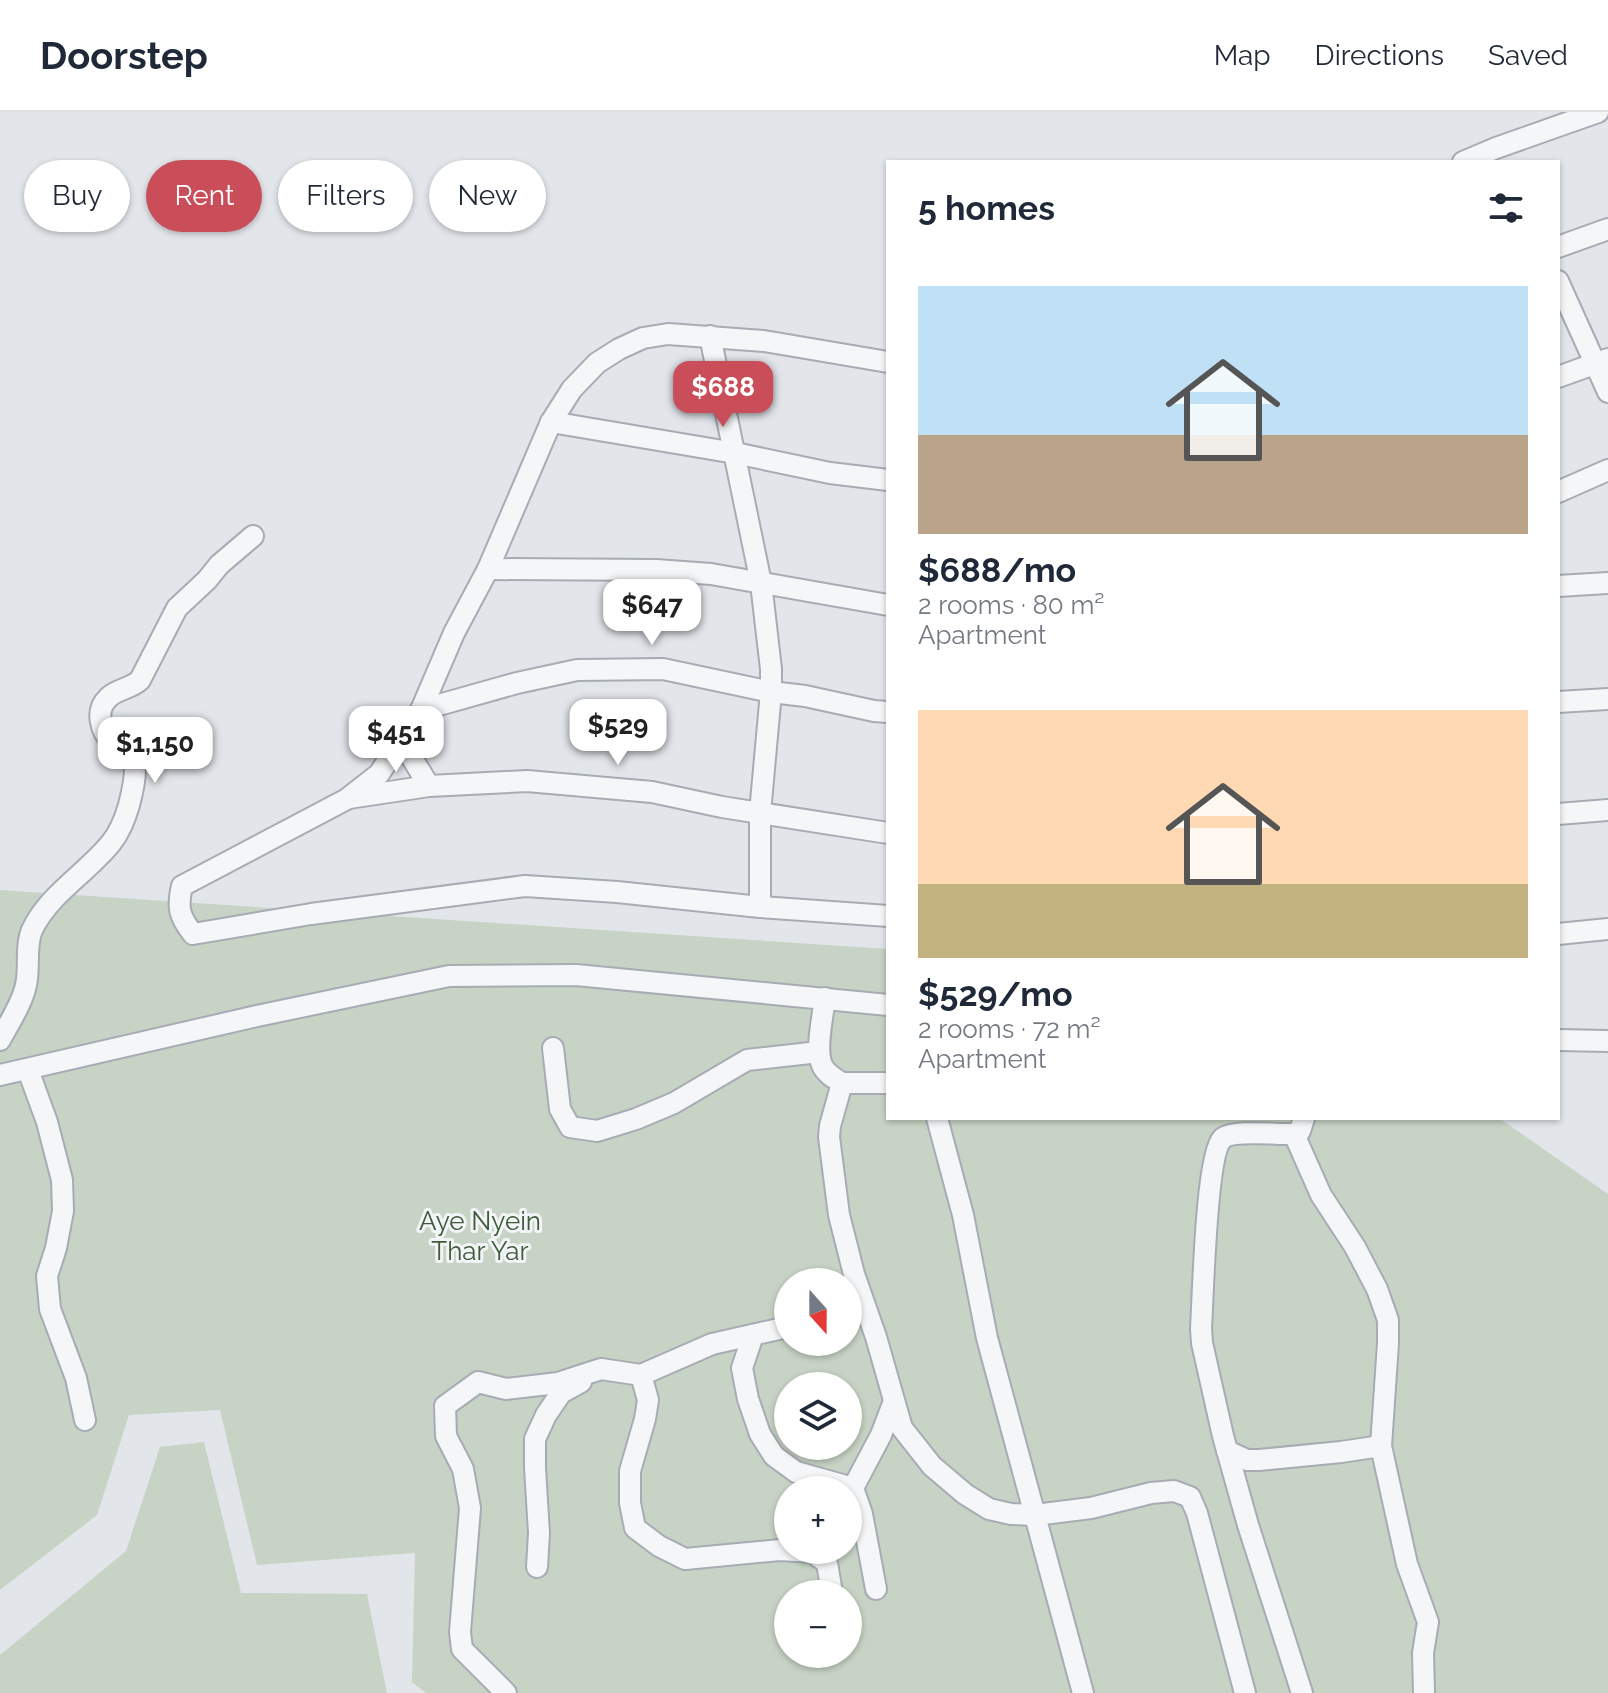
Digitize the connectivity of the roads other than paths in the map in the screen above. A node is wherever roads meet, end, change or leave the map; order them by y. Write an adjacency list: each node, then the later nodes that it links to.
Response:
1 (1598, 112): 2 (street)
2 (1499, 155): 3 (street)
3 (1473, 160)
4 (1608, 229): 5 (street)
5 (1560, 246)
6 (1560, 285): 8 (street)
7 (710, 336): 9 (street); 12 (street); 13 (street)
8 (1602, 361): 10 (street); 11 (street)
9 (886, 362)
10 (1560, 376)
11 (1608, 392)
12 (551, 422): 13 (street); 18 (street)
13 (735, 453): 15 (street); 19 (street)
14 (1608, 470): 16 (street)
15 (886, 480)
16 (1560, 491)
17 (253, 536): 41 (street)
18 (488, 569): 19 (street); 26 (street)
19 (761, 583): 22 (street); 23 (street)
20 (1608, 583): 21 (street)
21 (1560, 586)
22 (886, 605)
23 (771, 692): 26 (street); 27 (street); 32 (street)
24 (1608, 699): 25 (street)
25 (1560, 702)
26 (421, 710): 28 (street)
27 (886, 712)
28 (401, 740): 29 (street); 30 (street)
29 (429, 786): 30 (street); 32 (street)
30 (347, 799): 35 (street)
31 (1608, 810): 33 (street)
32 (760, 813): 34 (street); 35 (street)
33 (1560, 814)
34 (886, 833)
35 (760, 907): 36 (street)
36 (886, 916)
37 (1608, 929): 38 (street)
38 (1560, 934)
39 (825, 998): 40 (street); 45 (street); 46 (street)
40 (886, 1005)
41 (0, 1040)
42 (1560, 1040): 43 (street)
43 (1608, 1041)
44 (553, 1048): 45 (street)
45 (819, 1052): 47 (street)
46 (14, 1073): 49 (street); 59 (street)
47 (842, 1083): 48 (street); 52 (street)
48 (886, 1083)
49 (0, 1089)
50 (938, 1120): 65 (street)
51 (1299, 1126): 60 (street); 61 (street)
52 (852, 1268)
53 (862, 1312): 58 (street)
54 (774, 1330): 55 (street)
55 (753, 1335): 57 (street); 62 (street)
56 (601, 1369): 57 (street); 66 (street); 69 (street)
57 (641, 1375): 67 (street)
58 (894, 1401): 63 (street); 65 (street)
59 (85, 1420)
60 (1381, 1446): 61 (street); 73 (street)
61 (1227, 1451): 72 (street)
62 (810, 1476)
63 (859, 1476)
64 (862, 1514): 68 (street)
65 (1035, 1515): 70 (street); 71 (street)
66 (537, 1567)
67 (830, 1580)
68 (876, 1589)
69 (506, 1693)
70 (1083, 1693)
71 (1245, 1693)
72 (1302, 1693)
73 (1424, 1693)

